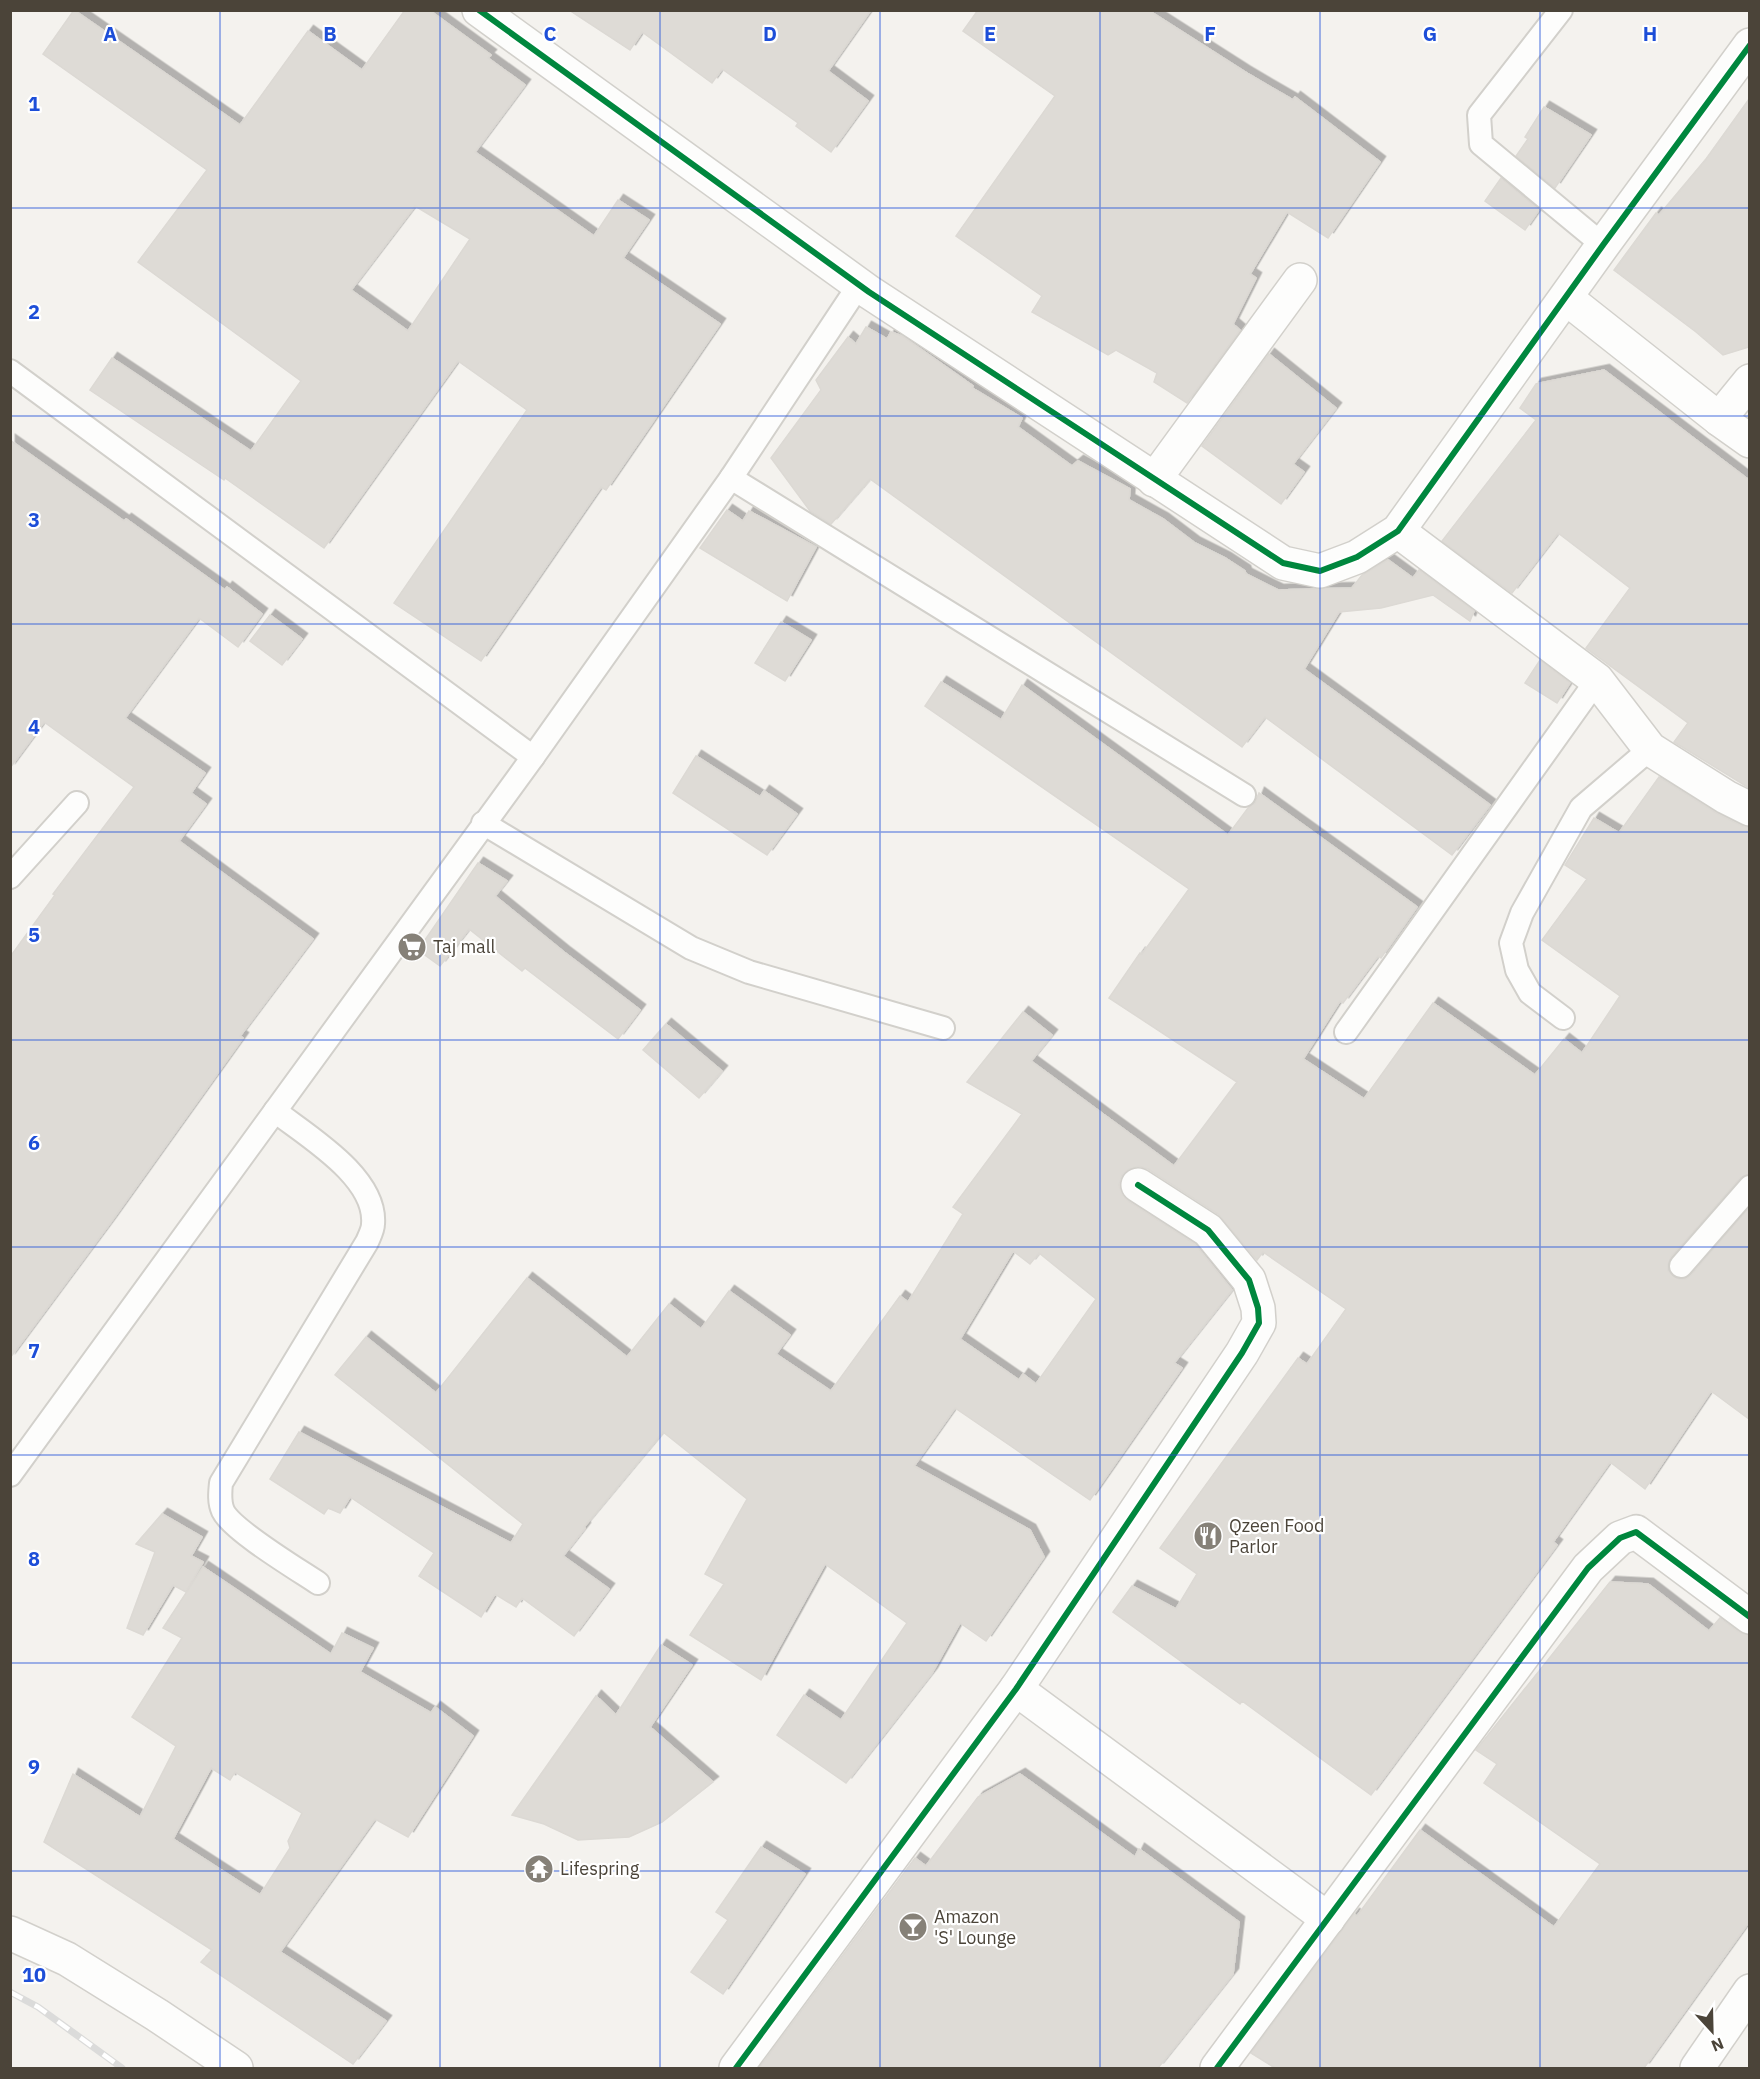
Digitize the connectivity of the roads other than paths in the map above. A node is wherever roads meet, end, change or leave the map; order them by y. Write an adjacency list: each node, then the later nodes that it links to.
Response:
1 (479, 10): 6 (street)
2 (1561, 10): 4 (lane)
3 (1749, 45): 4 (street)
4 (1603, 245): 7 (street)
5 (1300, 280): 13 (street)
6 (859, 285): 12 (lane); 13 (street)
7 (1566, 298): 10 (street); 14 (street)
8 (10, 370): 17 (lane)
9 (1749, 381): 10 (street)
10 (1719, 419): 11 (street)
11 (1749, 441)
12 (731, 478): 17 (lane); 18 (lane)
13 (1154, 480): 14 (street)
14 (1398, 531): 15 (street)
15 (1597, 680): 16 (street); 25 (lane)
16 (1650, 749): 20 (street); 23 (lane)
17 (533, 757): 21 (lane)
18 (1244, 795)
19 (77, 803): 22 (lane)
20 (1749, 809)
21 (483, 824): 24 (lane); 26 (lane)
22 (10, 877)
23 (1563, 1018)
24 (943, 1028)
25 (1346, 1032)
26 (275, 1111): 30 (lane); 31 (lane)
27 (1138, 1185): 33 (street)
28 (1749, 1187): 29 (lane)
29 (1681, 1266)
30 (10, 1475)
31 (318, 1583)
32 (1749, 1617): 34 (street)
33 (1016, 1689): 34 (street); 38 (street)
34 (1328, 1919): 39 (street)
35 (10, 1934): 37 (street)
36 (1749, 1991): 40 (street)
37 (236, 2068)
38 (736, 2068)
39 (1217, 2068)
40 (1697, 2068)

